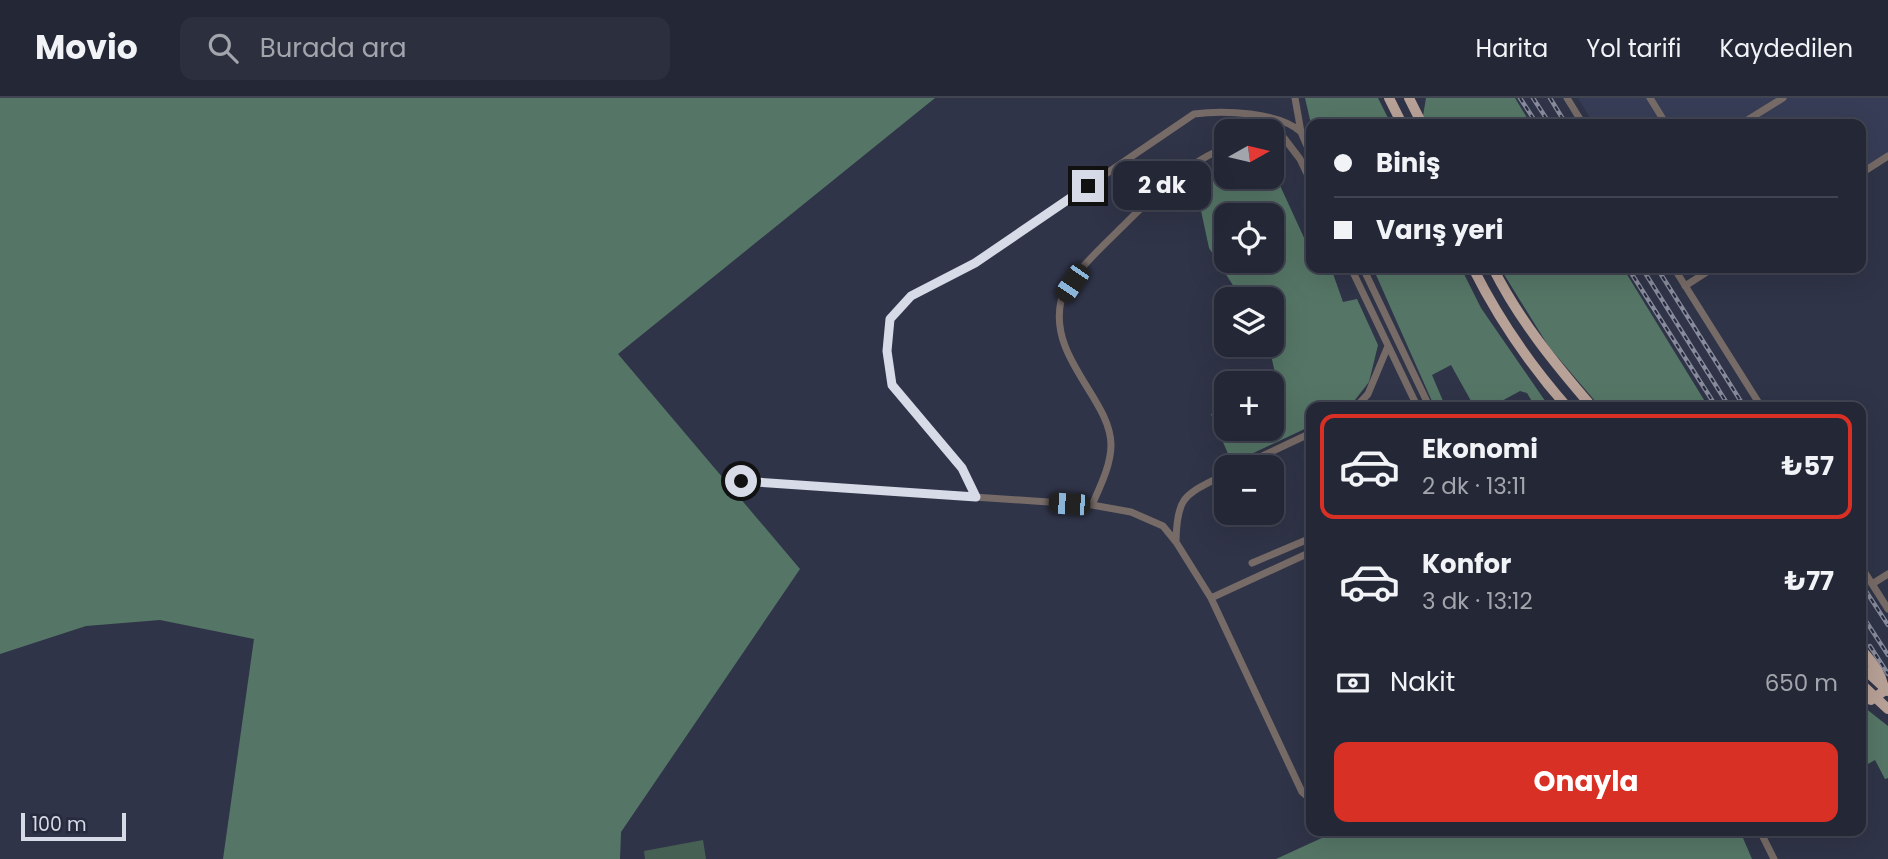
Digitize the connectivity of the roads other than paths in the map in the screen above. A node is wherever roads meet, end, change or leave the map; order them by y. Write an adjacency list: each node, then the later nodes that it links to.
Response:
1 (1295, 98): 14 (street)
2 (1389, 98): 8 (main road)
3 (1409, 98): 9 (main road)
4 (1567, 98): 10 (street)
5 (1650, 98): 11 (street)
6 (1783, 98): 12 (street)
7 (1254, 119): 41 (street)
8 (1400, 119)
9 (1420, 119)
10 (1580, 119)
11 (1663, 119)
12 (1749, 119)
13 (1284, 124): 14 (street)
14 (1301, 132): 16 (street)
15 (1284, 139): 20 (street)
16 (1306, 144)
17 (1214, 154): 42 (street)
18 (1888, 156): 19 (street)
19 (1866, 170)
20 (1306, 172)
21 (1353, 273): 28 (street)
22 (1365, 273): 32 (street)
23 (1476, 273): 29 (main road)
24 (1496, 273): 35 (main road)
25 (1677, 273): 27 (street)
26 (1705, 273): 27 (street)
27 (1685, 286): 36 (street)
28 (1388, 346): 30 (street); 31 (street)
29 (1550, 388): 33 (main road); 34 (main road)
30 (1361, 402)
31 (1415, 402)
32 (1427, 402)
33 (1556, 402)
34 (1563, 402)
35 (1588, 402)
36 (1758, 402)
37 (1306, 435): 38 (street)
38 (1264, 455)
39 (1214, 480): 44 (street)
40 (741, 481): 41 (street)
41 (976, 497): 42 (street)
42 (1092, 505): 44 (street)
43 (1306, 540): 46 (street)
44 (1177, 542): 50 (street)
45 (1306, 554): 50 (street)
46 (1252, 564)
47 (1866, 574): 49 (street)
48 (1888, 574): 49 (street)
49 (1872, 584): 51 (street)
50 (1211, 598): 58 (street)
51 (1888, 609)
52 (1866, 655): 56 (main road)
53 (1866, 671): 55 (main road, bridge)
54 (1866, 689): 57 (main road, bridge)
55 (1888, 691)
56 (1866, 698)
57 (1888, 709)
58 (1306, 796)
59 (1762, 836): 60 (street)
60 (1774, 859)

